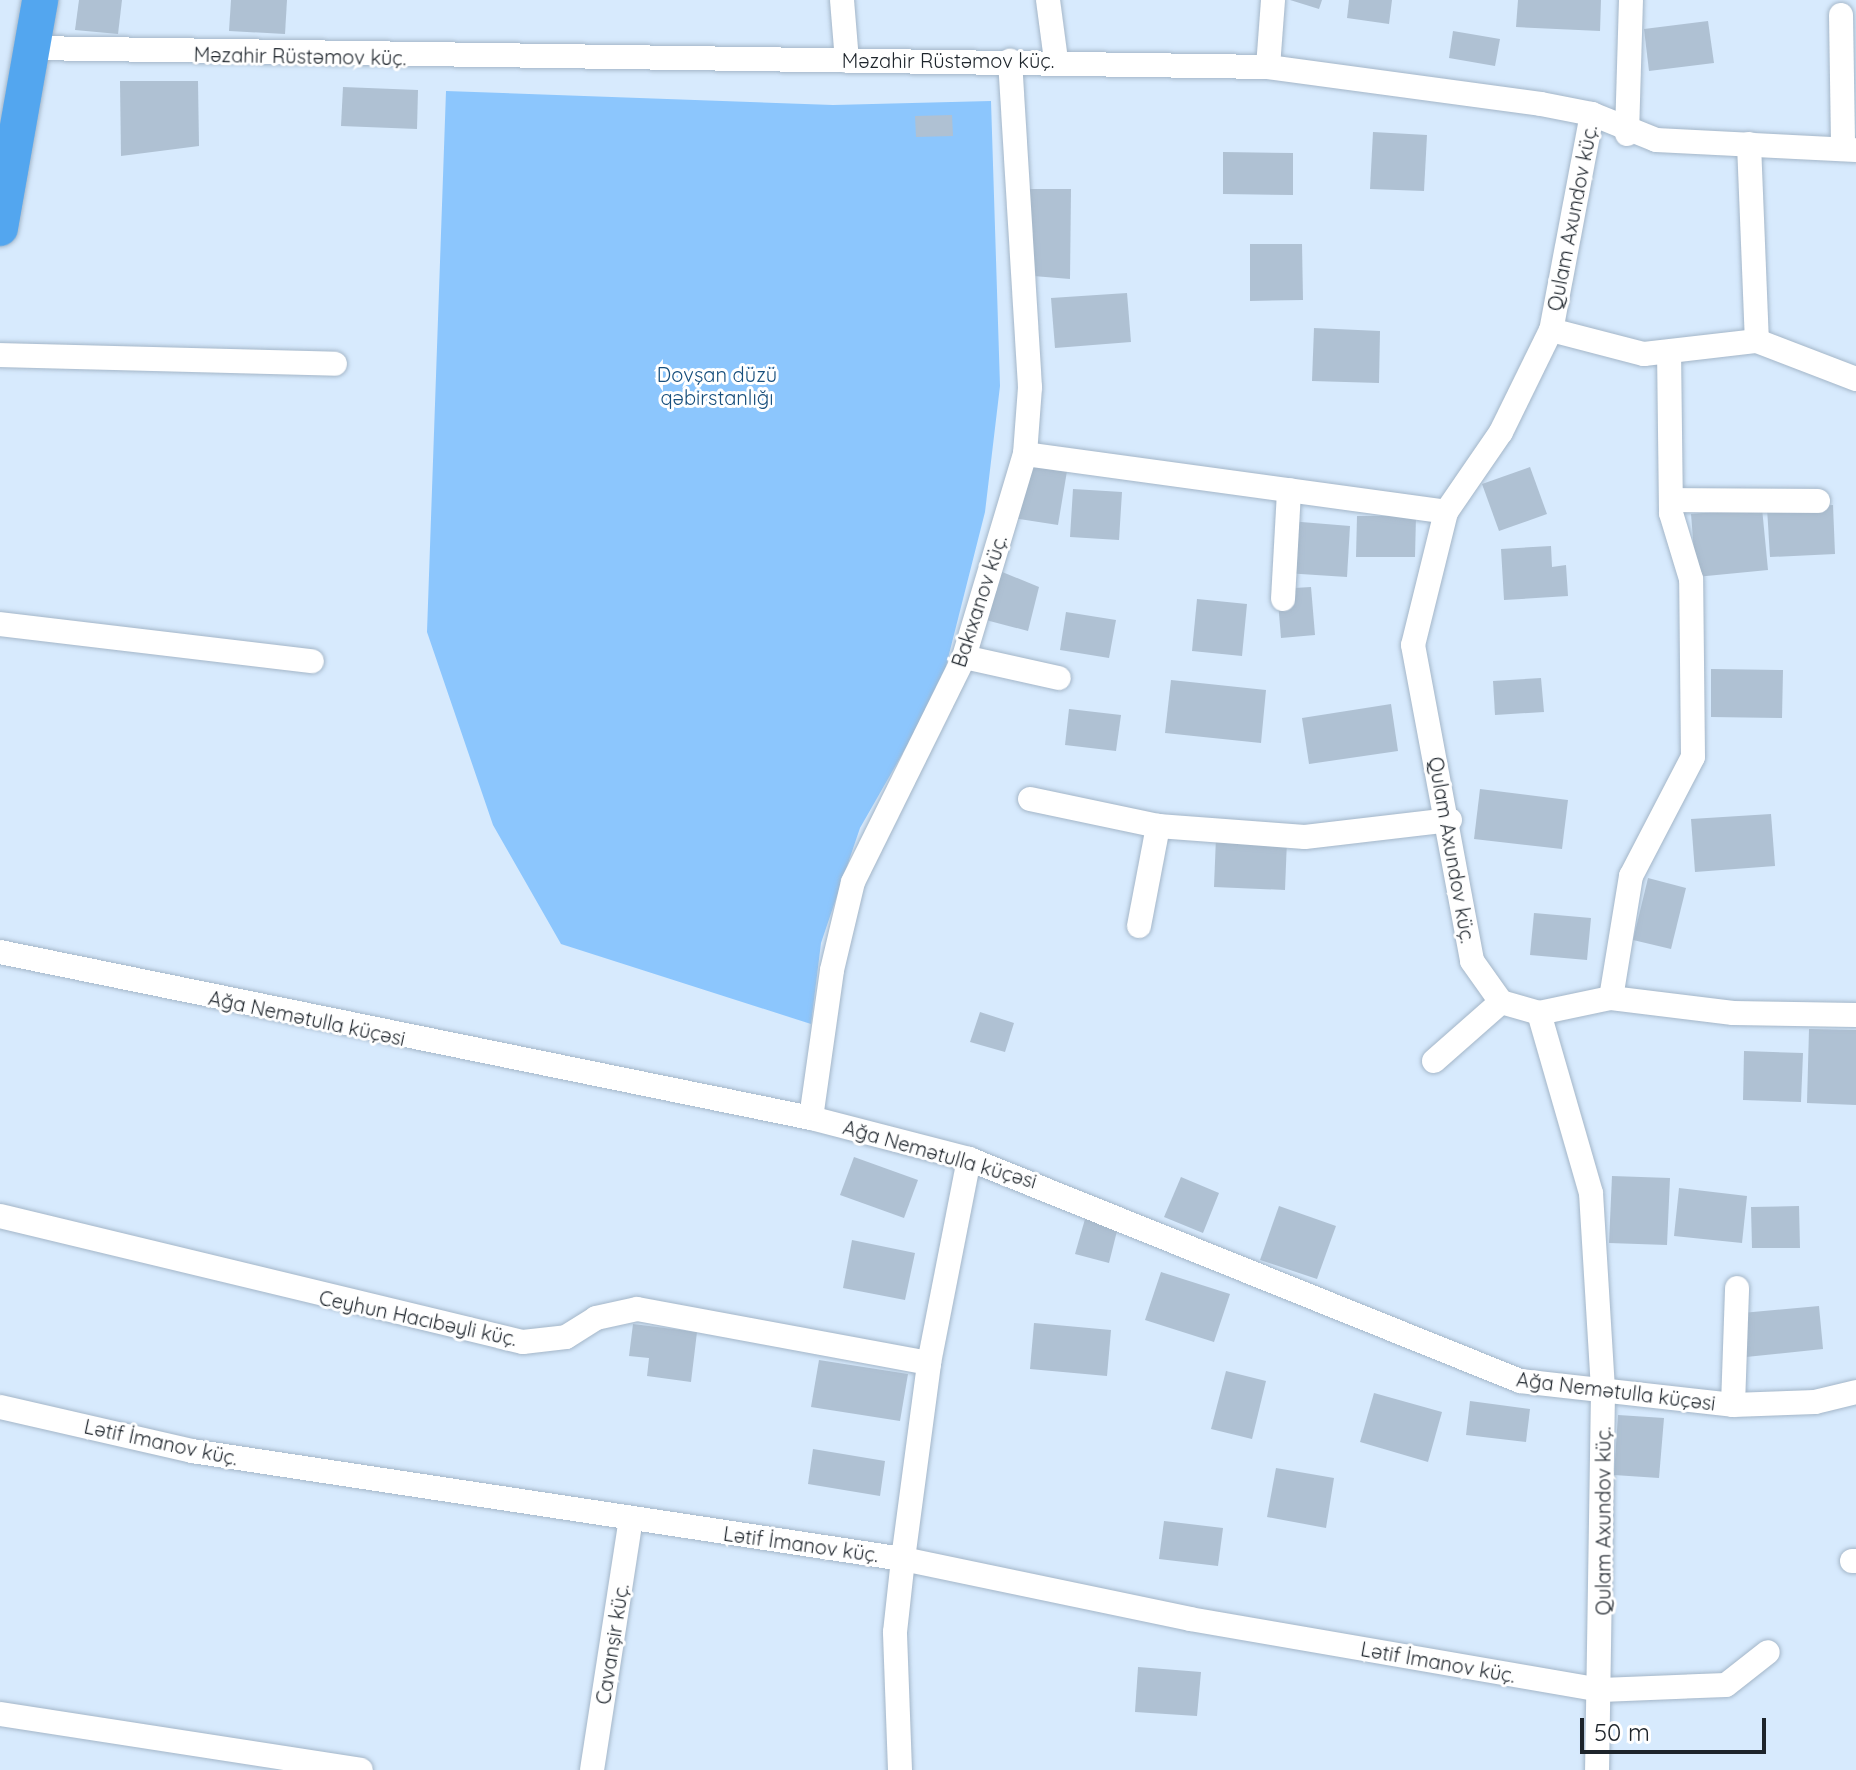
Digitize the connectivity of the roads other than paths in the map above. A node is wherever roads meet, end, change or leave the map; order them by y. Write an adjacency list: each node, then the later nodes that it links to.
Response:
1 (40, 0): 7 (highway)
2 (842, 0): 9 (street)
3 (1048, 0): 8 (street)
4 (1273, 0): 11 (street)
5 (1631, 0): 13 (street, Qulam Axundov küç.)
6 (1841, 15): 15 (street)
7 (31, 48): 9 (street, Məzahir Rüstəmov küç.); 16 (highway)
8 (1056, 60): 10 (street, Məzahir Rüstəmov küç.); 11 (street, Məzahir Rüstəmov küç.)
9 (847, 61): 10 (street, Məzahir Rüstəmov küç.)
10 (1010, 61): 24 (street, Bakıxanov küç.)
11 (1268, 67): 12 (street, Məzahir Rüstəmov küç.)
12 (1592, 114): 13 (street, Məzahir Rüstəmov küç.); 18 (street, Qulam Axundov küç.)
13 (1627, 134): 14 (street, Məzahir Rüstəmov küç.)
14 (1749, 144): 15 (street, Məzahir Rüstəmov küç.); 19 (street)
15 (1849, 149)
16 (6, 159): 17 (highway)
17 (0, 228)
18 (1551, 330): 21 (street); 28 (street, Qulam Axundov küç.)
19 (1757, 341): 21 (street); 23 (street)
20 (0, 355): 22 (street)
21 (1669, 355): 26 (street)
22 (335, 364)
23 (1856, 379)
24 (1025, 454): 25 (street); 31 (street, Bakıxanov küç.)
25 (1289, 490): 28 (street); 29 (street)
26 (1671, 500): 27 (street); 39 (street)
27 (1818, 501)
28 (1446, 512): 35 (street, Qulam Axundov küç.)
29 (1283, 599)
30 (0, 624): 32 (street)
31 (964, 657): 33 (street); 44 (street, Bakıxanov küç.)
32 (312, 661)
33 (1059, 678)
34 (1030, 799): 36 (street)
35 (1450, 820): 36 (street); 40 (street, Qulam Axundov küç.)
36 (1158, 826): 37 (street)
37 (1139, 926)
38 (0, 952): 44 (street, Ağa Nemətulla küçəsi)
39 (1611, 998): 41 (street); 42 (street)
40 (1501, 1002): 41 (street); 43 (street)
41 (1539, 1013): 49 (street, Qulam Axundov küç.)
42 (1856, 1015)
43 (1434, 1061)
44 (811, 1118): 45 (street, Ağa Nemətulla küçəsi)
45 (969, 1159): 48 (street); 49 (street, Ağa Nemətulla küçəsi)
46 (0, 1216): 48 (street, Ceyhun Hacıbəyli küç.)
47 (1737, 1288): 51 (street)
48 (929, 1363): 54 (street)
49 (1603, 1392): 51 (street, Ağa Nemətulla küçəsi); 56 (street, Qulam Axundov küç.)
50 (1856, 1392): 51 (street, Ağa Nemətulla küçəsi)
51 (1733, 1405)
52 (0, 1407): 53 (street, Lətif İmanov küç.)
53 (631, 1519): 54 (street, Lətif İmanov küç.); 59 (street, Cavanşir küç.)
54 (903, 1559): 56 (street, Lətif İmanov küç.); 60 (street)
55 (1768, 1652): 56 (street, Lətif İmanov küç.)
56 (1601, 1690): 61 (street, Qulam Axundov küç.)
57 (0, 1714): 58 (street)
58 (361, 1770)
59 (592, 1770)
60 (900, 1770)
61 (1597, 1770)

